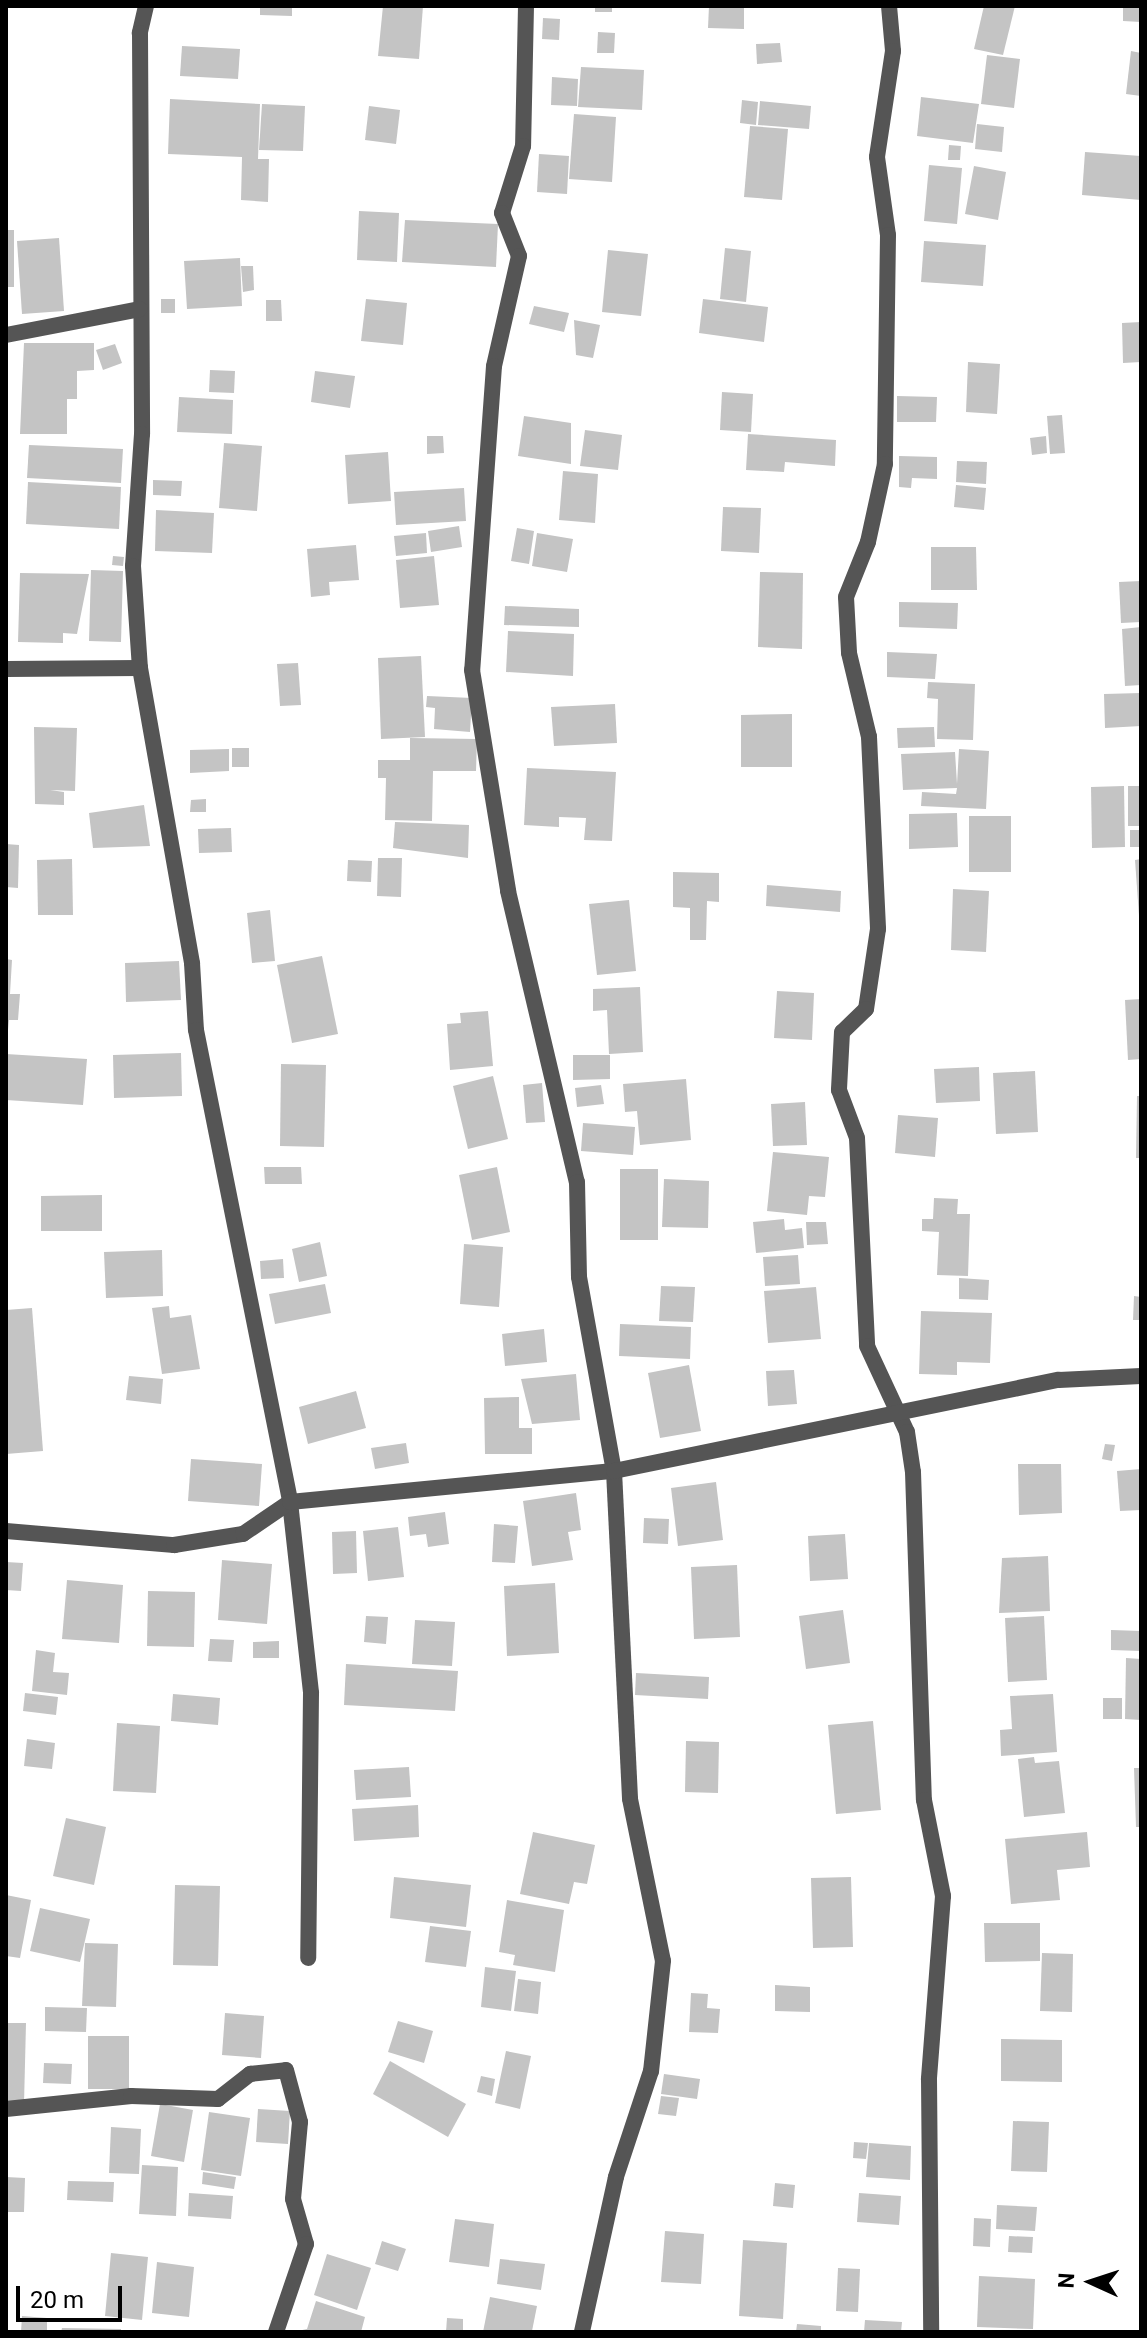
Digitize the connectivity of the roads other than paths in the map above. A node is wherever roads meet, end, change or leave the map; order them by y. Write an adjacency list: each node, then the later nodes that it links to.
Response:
1 (146, 6): 4 (street)
2 (526, 6): 10 (street)
3 (889, 6): 9 (street)
4 (140, 309): 5 (street); 6 (street)
5 (6, 335)
6 (140, 668): 7 (street); 11 (street)
7 (6, 669)
8 (1141, 1376): 9 (street)
9 (895, 1411): 10 (street); 17 (street)
10 (614, 1471): 11 (street); 16 (street)
11 (290, 1502): 12 (street); 13 (street)
12 (6, 1531)
13 (308, 1958)
14 (6, 2109): 15 (street)
15 (276, 2332)
16 (582, 2332)
17 (931, 2332)

